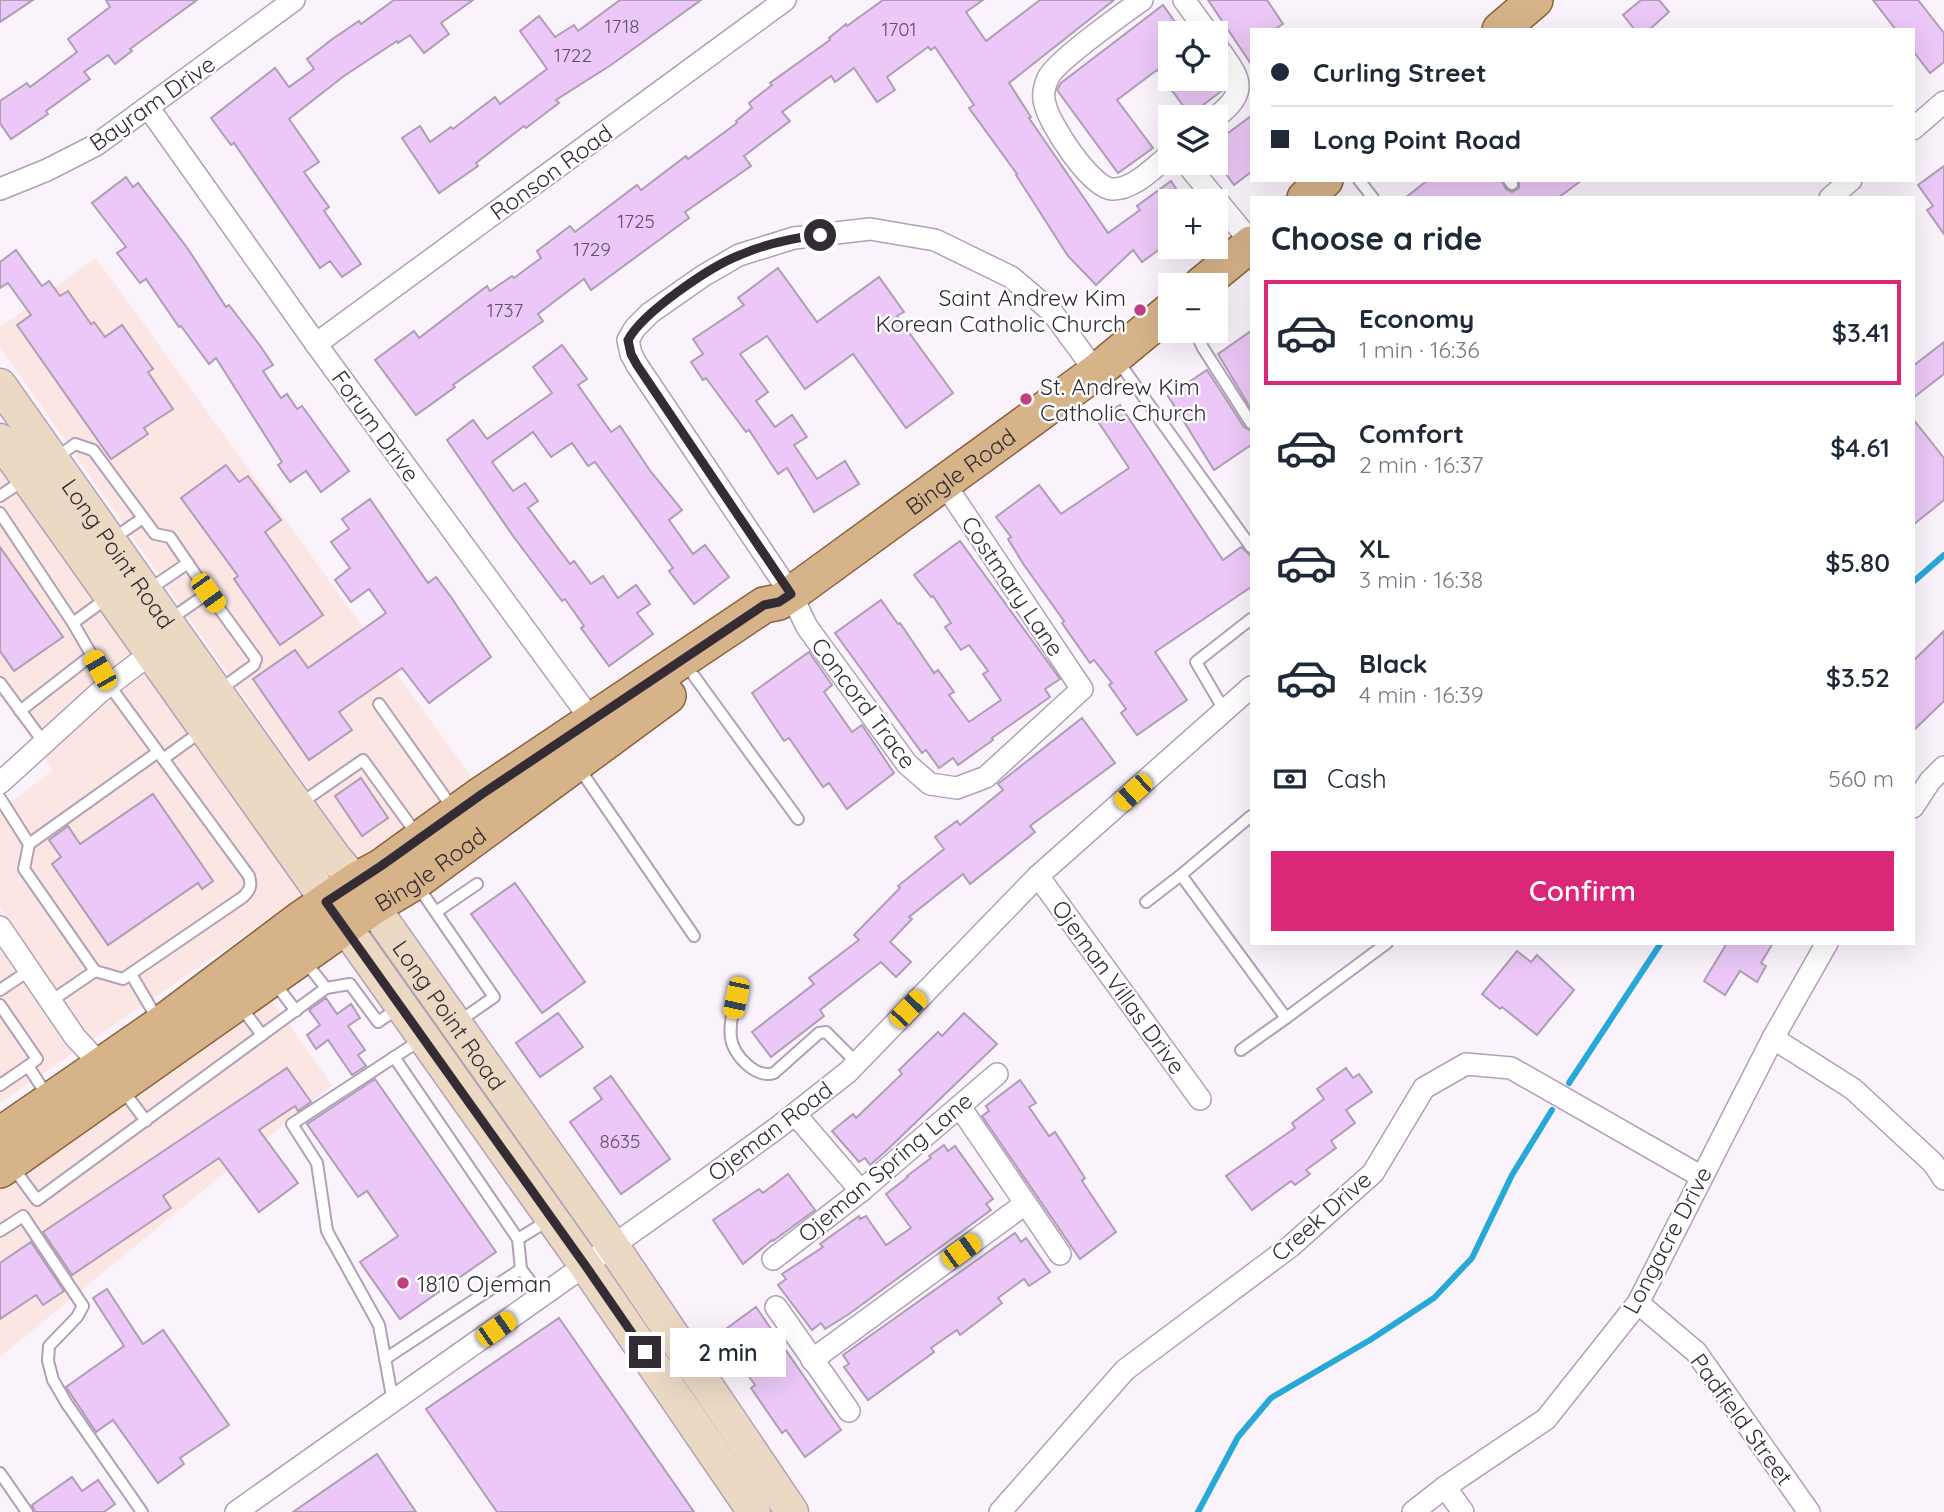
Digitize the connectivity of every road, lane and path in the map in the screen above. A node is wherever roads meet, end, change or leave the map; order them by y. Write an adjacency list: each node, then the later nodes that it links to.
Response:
1 (294, 0): 9 (street, Bayram Drive)
2 (785, 0): 27 (street, Ronson Road)
3 (1142, 0): 13 (street)
4 (1184, 0): 6 (street)
5 (1535, 0): 7 (main road)
6 (1199, 21)
7 (1502, 28)
8 (1228, 62): 10 (street)
9 (148, 107): 18 (street, Bayram Drive); 27 (street, Forum Drive)
10 (1228, 108)
11 (1941, 111): 12 (street)
12 (1915, 128)
13 (1158, 164)
14 (1196, 175): 22 (street)
15 (1323, 182): 19 (main road)
16 (1361, 182): 20 (lane)
17 (1849, 182): 21 (street)
18 (0, 189)
19 (1307, 196)
20 (1371, 196)
21 (1832, 196)
22 (1250, 242)
23 (1250, 244): 24 (main road)
24 (1215, 273)
25 (1158, 321): 28 (main road, Bingle Road)
26 (1201, 343): 31 (lane)
27 (316, 344): 59 (street, Forum Drive)
28 (1105, 364): 35 (main road, Bingle Road); 40 (lane); 45 (street, Concord Trace)
29 (0, 385): 33 (main road, Long Point Road)
30 (0, 411): 33 (main road)
31 (1250, 421)
32 (0, 440): 34 (main road, Long Point Road)
33 (53, 460): 38 (lane); 39 (main road, Long Point Road)
34 (26, 478): 36 (lane); 39 (main road); 44 (main road, Long Point Road)
35 (944, 482): 45 (main road, Bingle Road); 65 (street, Costmary Lane)
36 (0, 495)
37 (0, 513): 47 (lane)
38 (143, 518): 39 (lane); 41 (lane)
39 (108, 537): 42 (main road, Long Point Road)
40 (1250, 546)
41 (188, 563): 42 (lane); 43 (lane)
42 (146, 592): 48 (main road, Long Point Road)
43 (208, 593): 48 (lane); 54 (lane)
44 (110, 596): 47 (lane); 48 (main road, Long Point Road)
45 (785, 598): 50 (main road, Bingle Road); 59 (main road, Bingle Road); 65 (street, Concord Trace)
46 (1250, 621): 56 (lane)
47 (73, 623): 49 (lane)
48 (163, 637): 52 (street); 54 (main road, Long Point Road); 58 (main road, Long Point Road)
49 (92, 655): 52 (lane); 57 (lane)
50 (694, 676): 59 (main road, Bingle Road); 71 (lane)
51 (0, 683): 57 (lane)
52 (109, 685): 60 (street); 61 (lane)
53 (1250, 688): 56 (street, Ojeman Road)
54 (216, 692): 68 (main road, Long Point Road)
55 (379, 704): 69 (lane)
56 (1224, 710): 75 (street, Ojeman Road)
57 (20, 712): 60 (lane)
58 (204, 729): 61 (lane); 81 (main road, Long Point Road)
59 (599, 732): 62 (main road, Bingle Road); 69 (main road, Bingle Road)
60 (45, 744): 64 (street)
61 (161, 756): 73 (lane); 89 (lane)
62 (577, 764): 76 (main road, Bingle Road); 83 (lane)
63 (1939, 779): 67 (street)
64 (0, 783)
65 (957, 788)
66 (0, 798): 73 (lane)
67 (1915, 805)
68 (297, 806): 72 (lane); 78 (main road, Long Point Road)
69 (456, 812): 72 (main road, Bingle Road)
70 (1250, 817): 74 (lane)
71 (798, 819)
72 (420, 838): 78 (main road, Bingle Road)
73 (29, 844): 88 (lane)
74 (1181, 875): 79 (lane); 99 (lane)
75 (1038, 876): 107 (street, Ojeman Road); 113 (street, Ojeman Villas Drive)
76 (415, 882): 78 (main road, Bingle Road); 80 (lane)
77 (477, 884): 80 (lane)
78 (364, 894): 81 (main road, Bingle Road); 101 (main road, Long Point Road)
79 (1146, 902)
80 (436, 912): 101 (lane)
81 (335, 914): 86 (main road, Bingle Road); 97 (main road, Long Point Road); 100 (main road, Bingle Road)
82 (0, 927): 87 (street)
83 (694, 936)
84 (1384, 945): 99 (lane)
85 (1826, 945): 104 (street, Longacre Drive)
86 (302, 957): 90 (main road, Bingle Road); 91 (lane)
87 (30, 970): 92 (lane); 94 (street)
88 (95, 971): 89 (lane); 94 (lane)
89 (131, 974): 100 (lane)
90 (272, 979): 95 (main road, Bingle Road); 98 (lane)
91 (326, 988): 97 (lane); 98 (lane)
92 (0, 990)
93 (736, 998): 107 (lane)
94 (51, 1001): 110 (street)
95 (238, 1003): 102 (lane); 110 (main road, Bingle Road)
96 (0, 1005): 108 (lane)
97 (401, 1007): 103 (main road, Long Point Road)
98 (296, 1011): 102 (lane)
99 (1286, 1018): 105 (lane)
100 (161, 1024): 110 (main road, Bingle Road)
101 (456, 1024): 112 (main road, Long Point Road)
102 (262, 1035): 118 (lane)
103 (423, 1038): 106 (lane); 115 (main road, Long Point Road)
104 (1773, 1038): 120 (street, Longacre Drive); 121 (street)
105 (1241, 1050)
106 (394, 1057): 128 (lane); 137 (lane)
107 (856, 1063): 117 (street, Ojeman Road)
108 (28, 1066): 111 (lane); 114 (lane)
109 (997, 1074): 116 (street, Ojeman Spring Lane)
110 (111, 1076): 114 (main road, Bingle Road); 118 (lane); 119 (main road, Bingle Road)
111 (0, 1085)
112 (500, 1086): 115 (main road); 129 (main road, Long Point Road)
113 (1200, 1099)
114 (50, 1100): 119 (main road, Bingle Road)
115 (472, 1106): 126 (main road, Long Point Road)
116 (960, 1107): 122 (street, Ojeman Spring Lane); 124 (street)
117 (795, 1114): 122 (street); 129 (street, Ojeman Road)
118 (146, 1121): 123 (lane)
119 (3, 1156): 123 (lane)
120 (1702, 1177): 135 (street, Longacre Drive); 148 (street, Creek Drive)
121 (1944, 1179)
122 (861, 1191): 131 (street, Ojeman Spring Lane)
123 (37, 1200): 125 (lane)
124 (1025, 1204): 130 (street); 138 (street)
125 (23, 1216): 127 (lane); 144 (lane)
126 (552, 1218): 128 (lane); 132 (main road, Long Point Road)
127 (0, 1231)
128 (518, 1239): 133 (lane)
129 (612, 1245): 132 (street, Ojeman Road); 147 (main road, Long Point Road)
130 (1060, 1254)
131 (773, 1259)
132 (585, 1265): 134 (street, Ojeman Road); 146 (main road, Long Point Road)
133 (521, 1269): 134 (lane); 137 (lane)
134 (542, 1297): 139 (street, Ojeman Road)
135 (1638, 1303): 142 (street, Longacre Drive); 151 (street, Padfield Street)
136 (775, 1307): 138 (street)
137 (386, 1359): 139 (lane)
138 (812, 1360): 140 (street)
139 (393, 1402): 145 (street, Ojeman Road)
140 (849, 1411)
141 (0, 1473): 143 (lane)
142 (1445, 1486): 149 (street, Longacre Drive); 150 (street)
143 (27, 1512)
144 (142, 1512)
145 (236, 1512)
146 (754, 1512)
147 (792, 1512)
148 (1000, 1512)
149 (1413, 1512)
150 (1463, 1512)
151 (1809, 1512)

